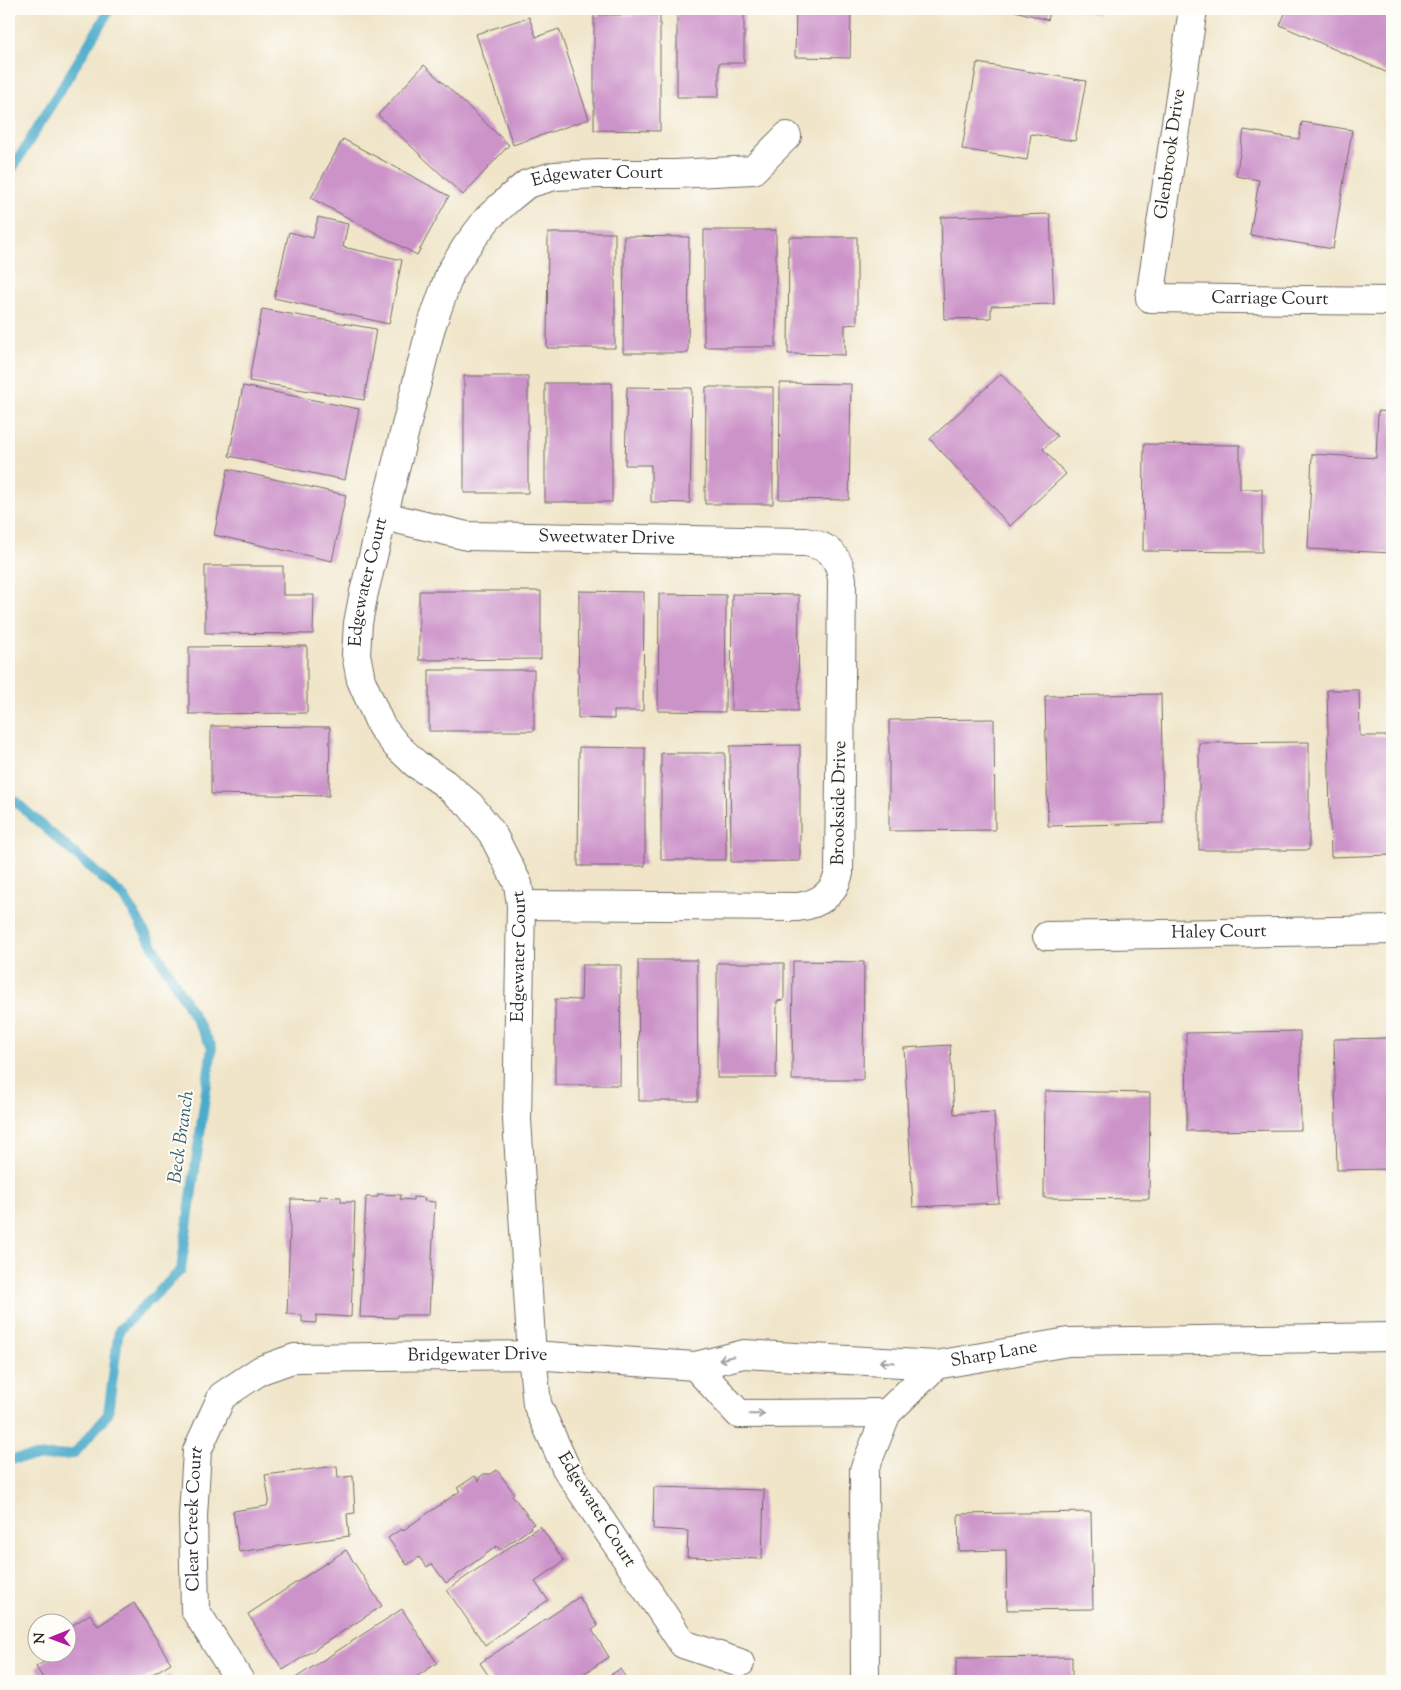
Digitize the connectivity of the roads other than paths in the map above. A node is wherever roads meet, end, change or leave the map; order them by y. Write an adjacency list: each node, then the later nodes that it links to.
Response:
1 (1193, 9): 3 (street, Glenbrook Drive)
2 (787, 136): 5 (street, Edgewater Court)
3 (1150, 298): 4 (street, Carriage Court)
4 (1392, 301)
5 (384, 516): 6 (street, Sweetwater Drive); 7 (street, Edgewater Court)
6 (830, 552): 7 (street, Brookside Drive)
7 (521, 904): 11 (street, Edgewater Court)
8 (1392, 930): 9 (street, Haley Court)
9 (1047, 936)
10 (1392, 1337): 12 (street, Sharp Lane)
11 (532, 1354): 13 (street, Bridgewater Drive); 14 (street, Bridgewater Drive); 16 (street, Edgewater Court)
12 (936, 1365): 13 (street, Bridgewater Drive, one-way to 13); 15 (street, Sharp Lane)
13 (695, 1366): 15 (street, one-way to 15)
14 (261, 1370): 17 (street, Clear Creek Court)
15 (887, 1413): 18 (street, Sharp Lane)
16 (740, 1663)
17 (240, 1681)
18 (865, 1681)

